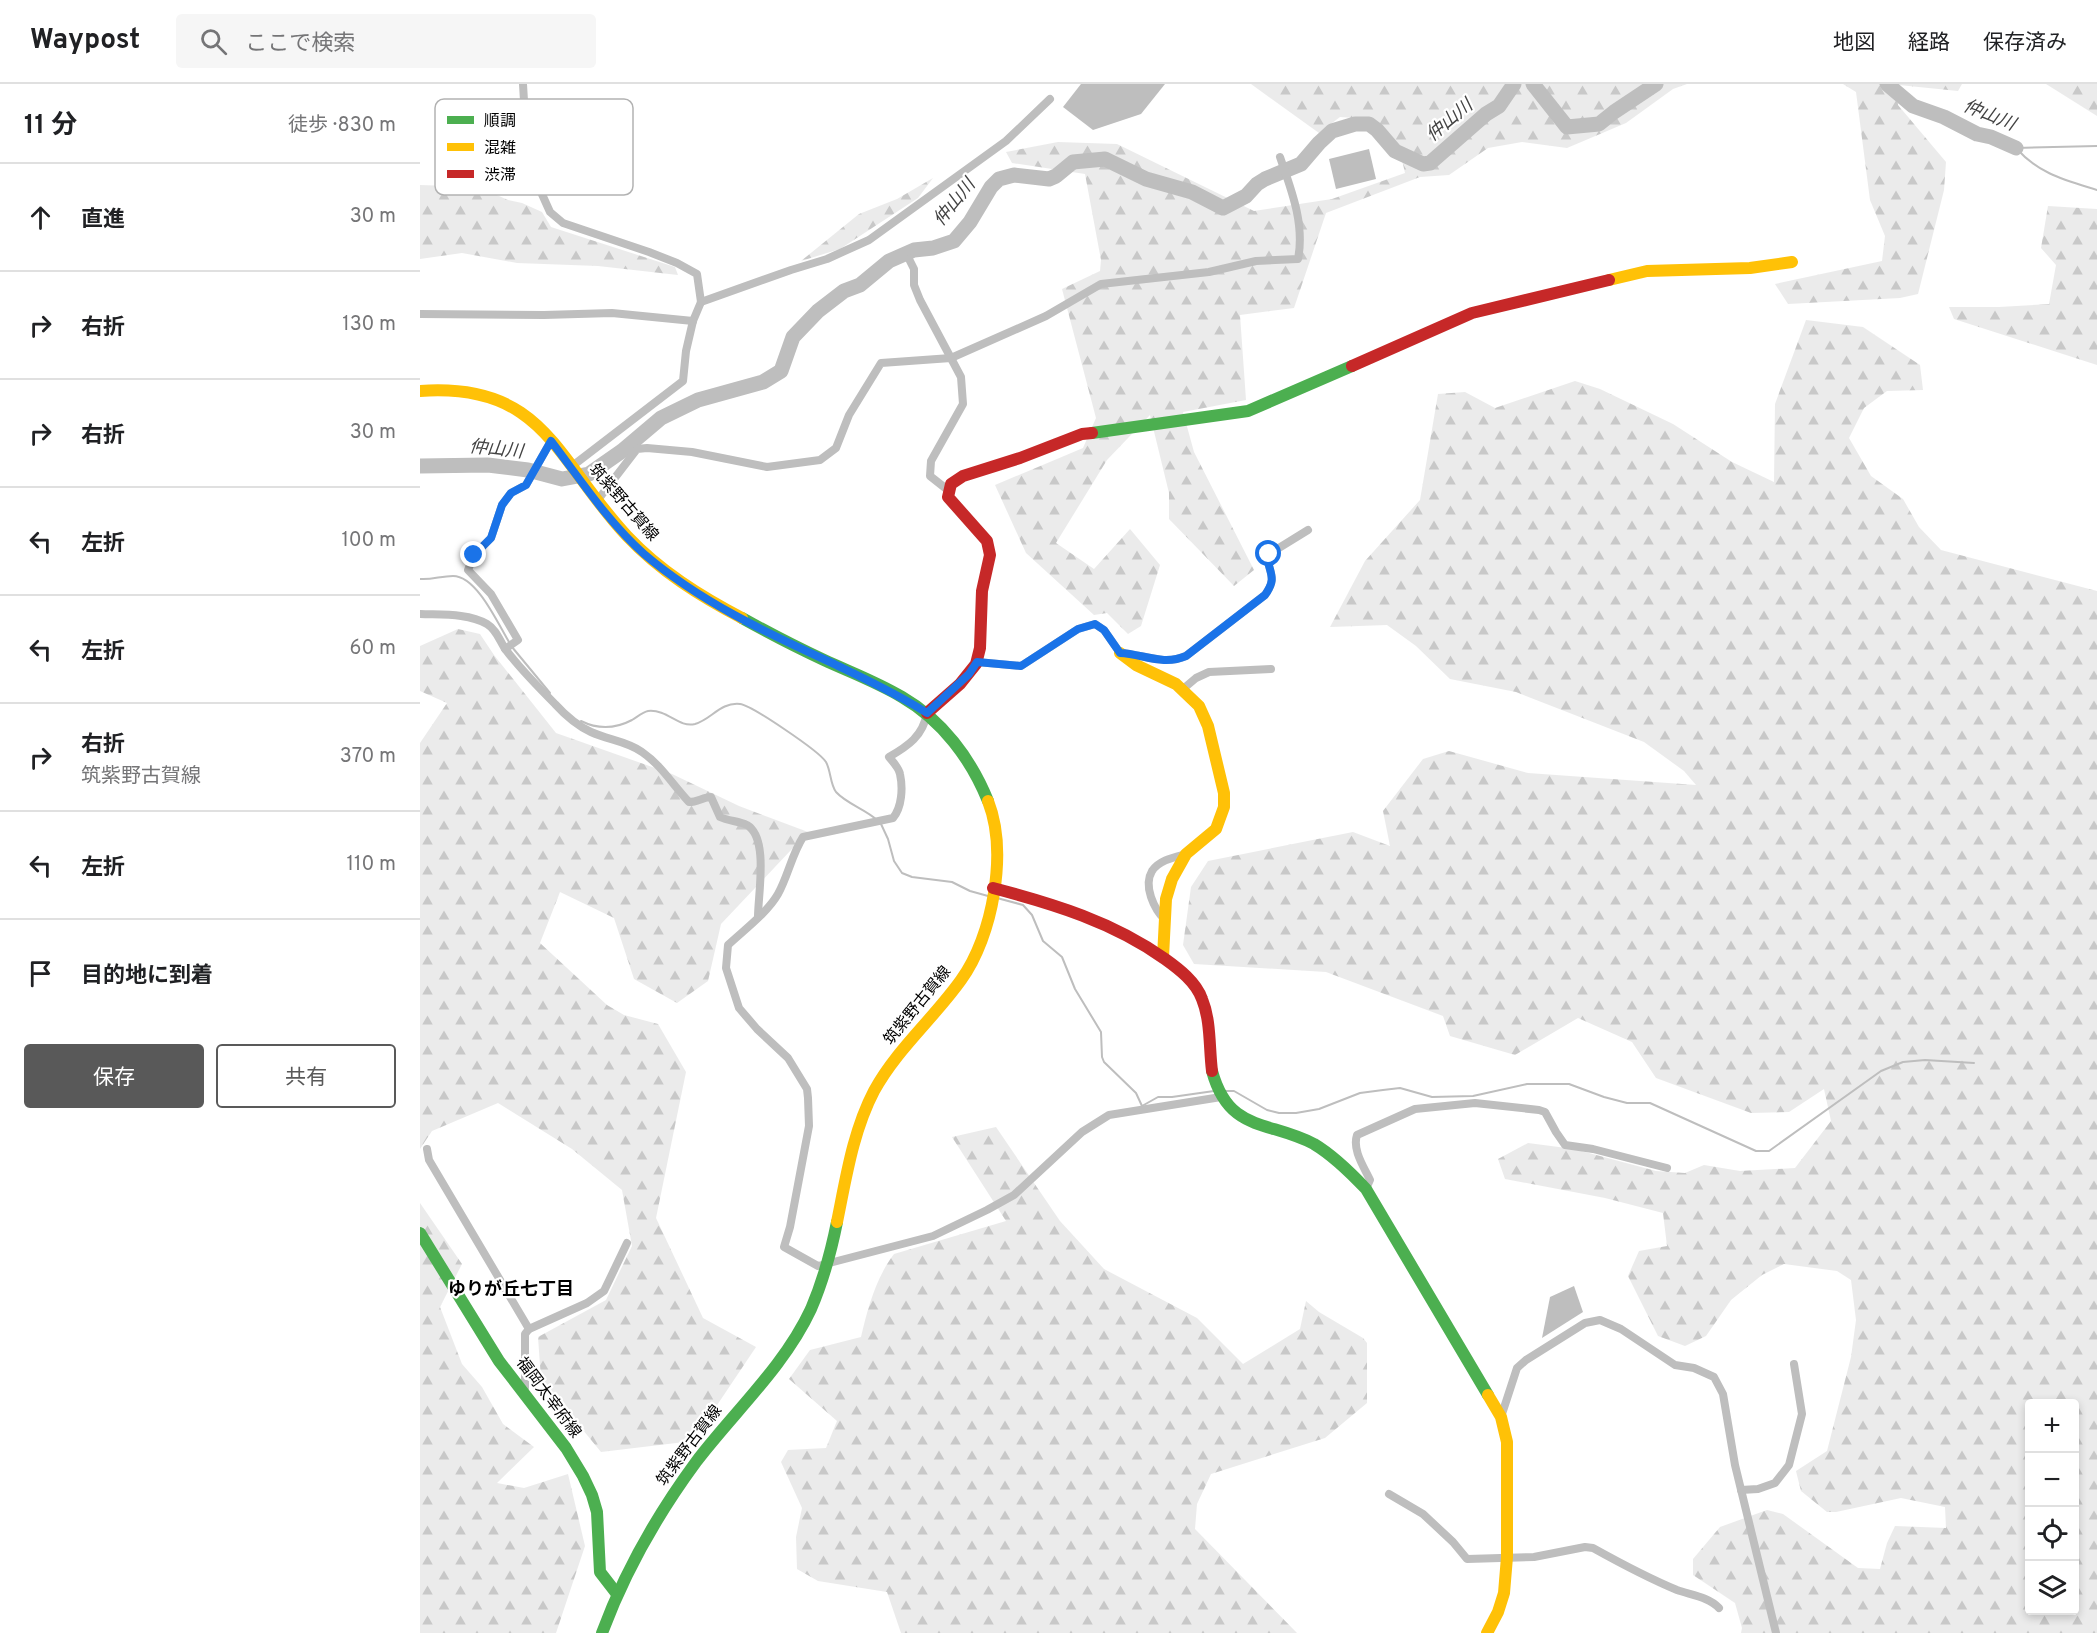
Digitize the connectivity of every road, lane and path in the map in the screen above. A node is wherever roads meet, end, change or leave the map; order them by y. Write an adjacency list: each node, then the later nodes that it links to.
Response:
1 (523, 84): 2 (street)
2 (524, 99)
3 (1050, 99): 8 (street)
4 (1280, 157): 11 (street)
5 (542, 195): 8 (street)
6 (909, 259): 11 (street)
7 (1792, 262): 15 (street)
8 (701, 302): 10 (street)
9 (420, 314): 10 (street)
10 (693, 321): 14 (street)
11 (951, 358): 15 (street); 16 (street)
12 (420, 391): 13 (street, 筑紫野古賀線)
13 (551, 441): 14 (street, 筑紫野古賀線); 19 (street)
14 (574, 471): 16 (street, 筑紫野古賀線)
15 (949, 491): 21 (street)
16 (594, 498): 24 (street, 筑紫野古賀線)
17 (1308, 531): 20 (street)
18 (420, 614): 19 (street)
19 (506, 650): 27 (street)
20 (1120, 653): 21 (street); 23 (street)
21 (977, 662): 24 (street)
22 (1271, 669): 23 (street)
23 (1183, 689): 25 (street)
24 (927, 713): 26 (street, 筑紫野古賀線); 27 (street)
25 (1186, 854): 28 (street); 28 (street)
26 (993, 888): 29 (street); 36 (street, 筑紫野古賀線)
27 (758, 917): 36 (street)
28 (1165, 920): 29 (street)
29 (1163, 957): 30 (street)
30 (1221, 1097): 33 (street); 36 (street)
31 (427, 1149): 37 (street)
32 (1667, 1168): 33 (street)
33 (1366, 1189): 40 (street)
34 (420, 1233): 39 (street, 福岡太宰府線)
35 (627, 1243): 37 (street)
36 (829, 1262): 44 (street, 筑紫野古賀線)
37 (529, 1329): 39 (street)
38 (1794, 1364): 41 (street)
39 (522, 1392): 44 (street, 福岡太宰府線)
40 (1501, 1417): 41 (street); 43 (street)
41 (1741, 1490): 48 (street)
42 (1389, 1494): 43 (street)
43 (1507, 1557): 45 (street); 47 (street)
44 (617, 1594): 46 (street, 筑紫野古賀線)
45 (1719, 1608)
46 (602, 1633)
47 (1487, 1633)
48 (1776, 1633)

